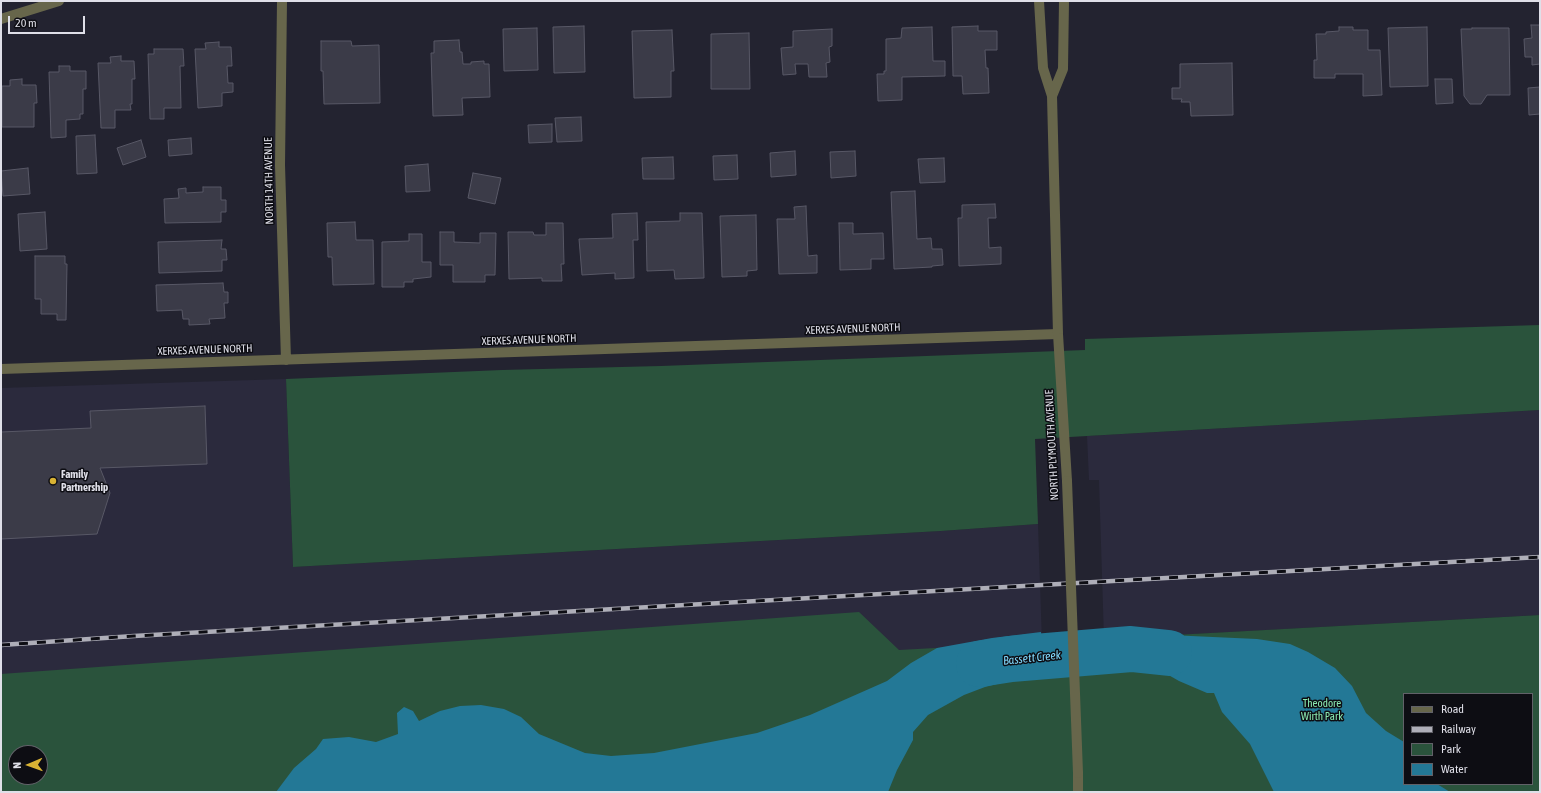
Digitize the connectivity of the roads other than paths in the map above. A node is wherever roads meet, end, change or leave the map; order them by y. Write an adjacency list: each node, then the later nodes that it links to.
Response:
1 (59, 1): 5 (street)
2 (282, 1): 8 (street, NORTH 14TH AVENUE)
3 (1039, 1): 6 (street, NORTH PLYMOUTH AVENUE)
4 (1064, 1): 6 (street, NORTH PLYMOUTH AVENUE)
5 (1, 19)
6 (1052, 96): 7 (street, NORTH PLYMOUTH AVENUE)
7 (1058, 334): 8 (street, XERXES AVENUE NORTH); 10 (street, NORTH PLYMOUTH AVENUE, bridge)
8 (286, 360): 9 (street, XERXES AVENUE NORTH)
9 (1, 369)
10 (1078, 792)

